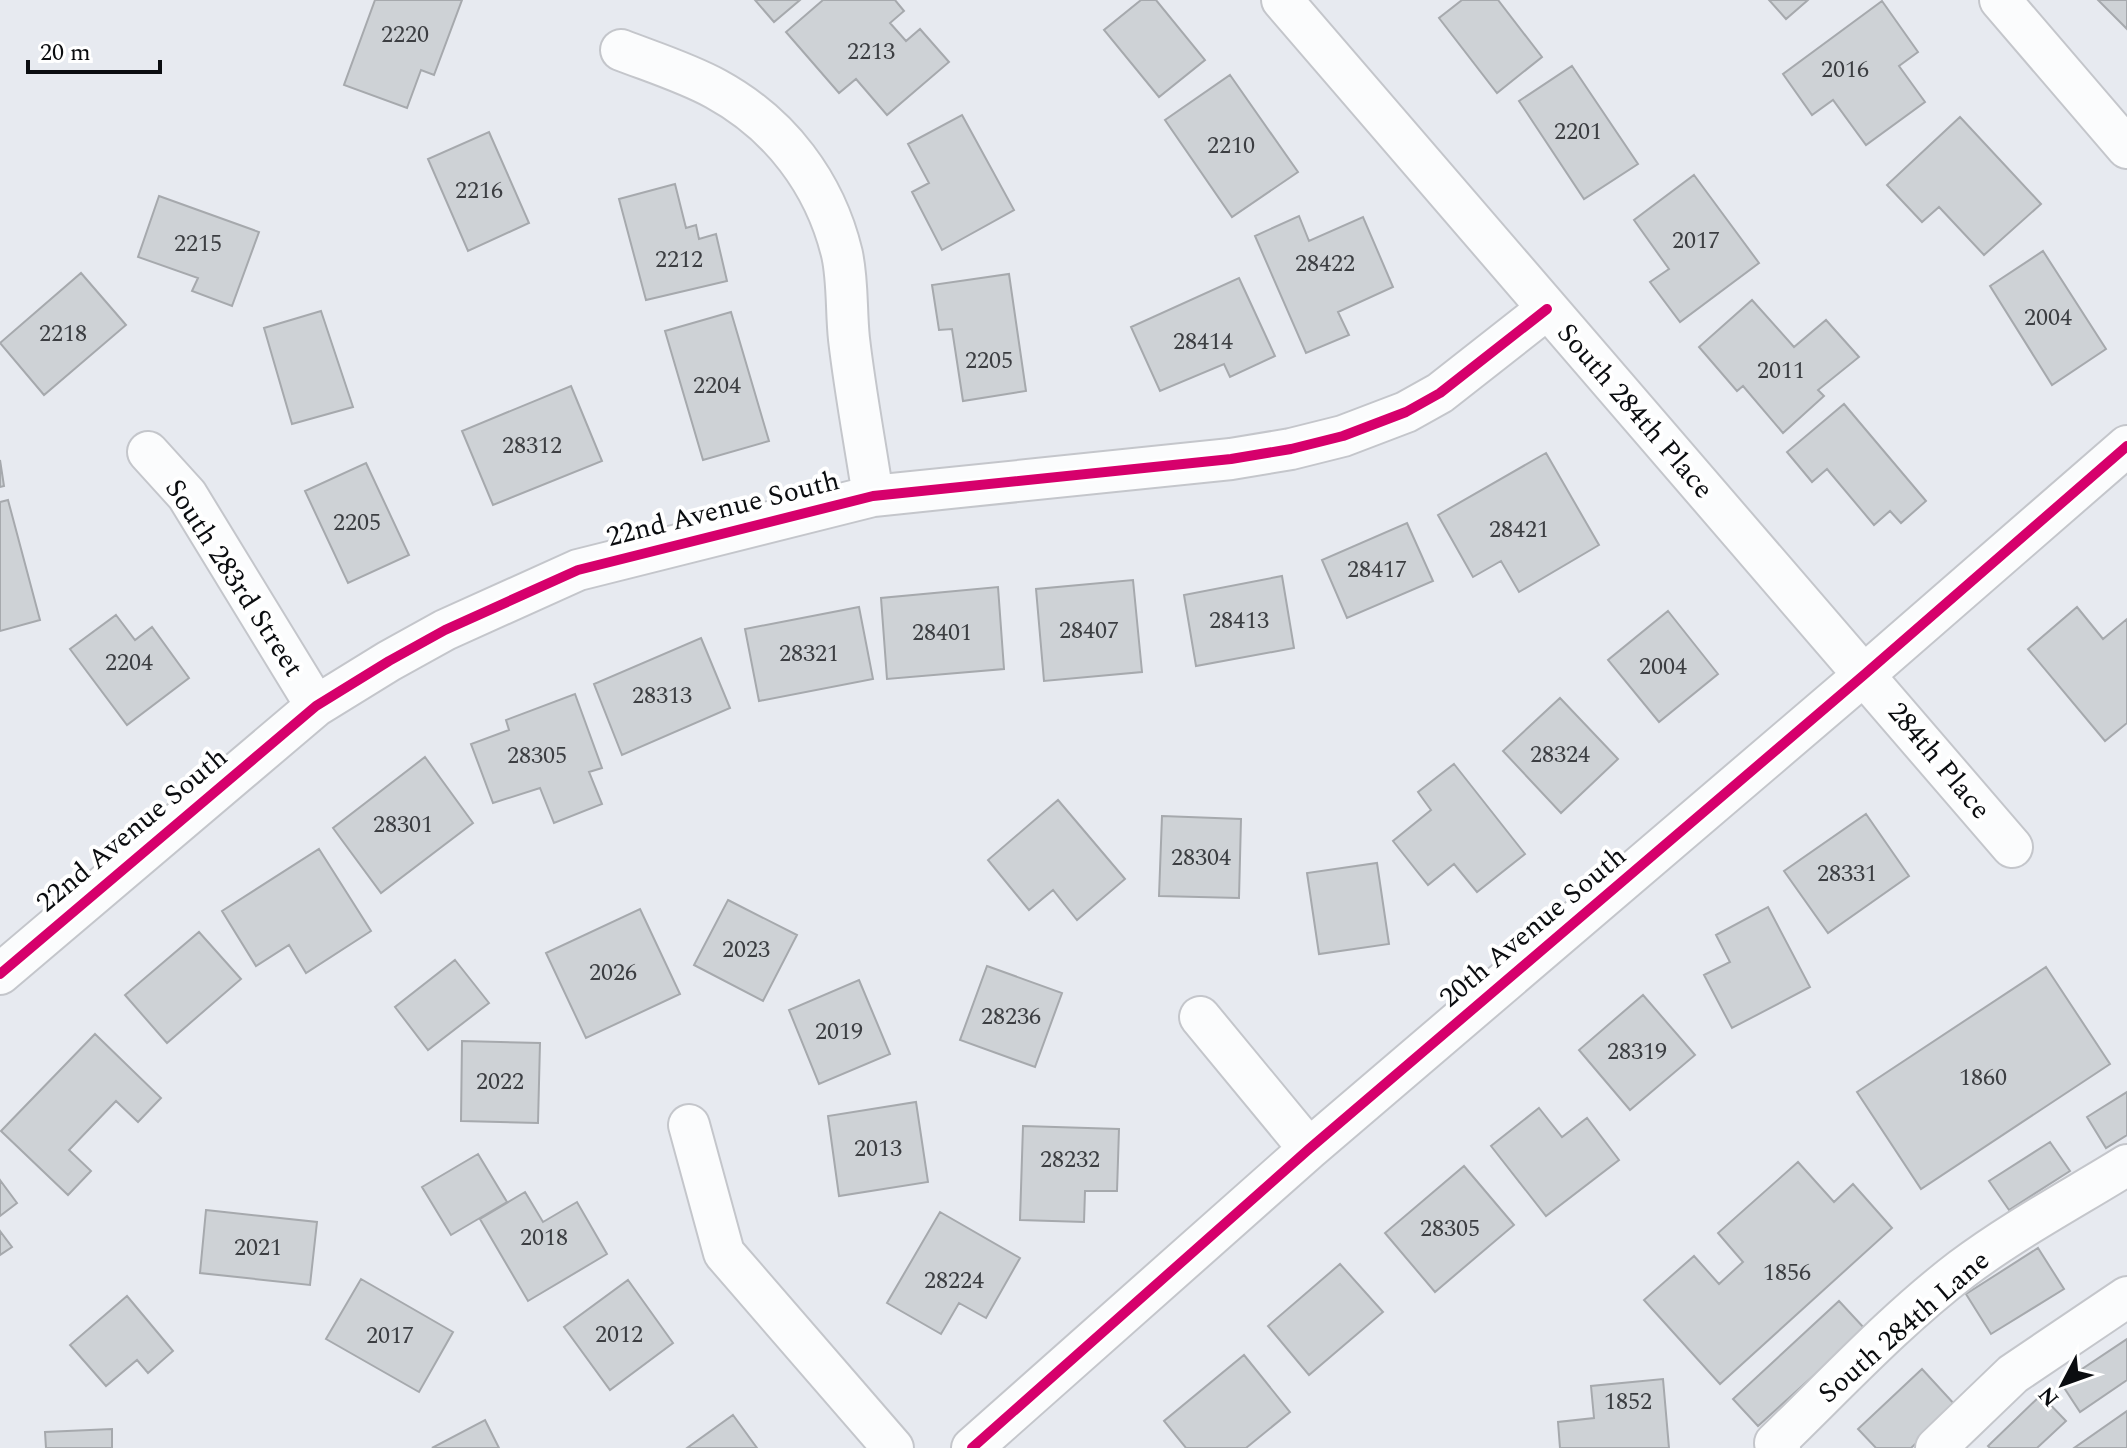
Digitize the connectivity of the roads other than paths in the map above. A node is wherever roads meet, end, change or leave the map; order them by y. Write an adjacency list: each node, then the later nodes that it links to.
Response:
1 (1282, 0): 5 (street, South 284th Place)
2 (2000, 0): 4 (street)
3 (621, 50): 8 (street)
4 (2127, 148)
5 (1547, 309): 8 (street, 22nd Avenue South); 9 (street, South 284th Place)
6 (2127, 446): 9 (street, 20th Avenue South)
7 (148, 452): 10 (street, South 283rd Street)
8 (873, 496): 10 (street, 22nd Avenue South)
9 (1865, 674): 11 (street, 284th Place); 15 (street, 20th Avenue South)
10 (316, 706): 12 (street, 22nd Avenue South)
11 (2012, 847)
12 (0, 974)
13 (1200, 1017): 15 (street)
14 (689, 1125): 18 (street)
15 (1309, 1149): 19 (street, 20th Avenue South)
16 (2127, 1165): 20 (street, South 284th Lane)
17 (2127, 1297): 21 (street)
18 (893, 1448)
19 (972, 1448)
20 (1780, 1448)
21 (1936, 1448)

